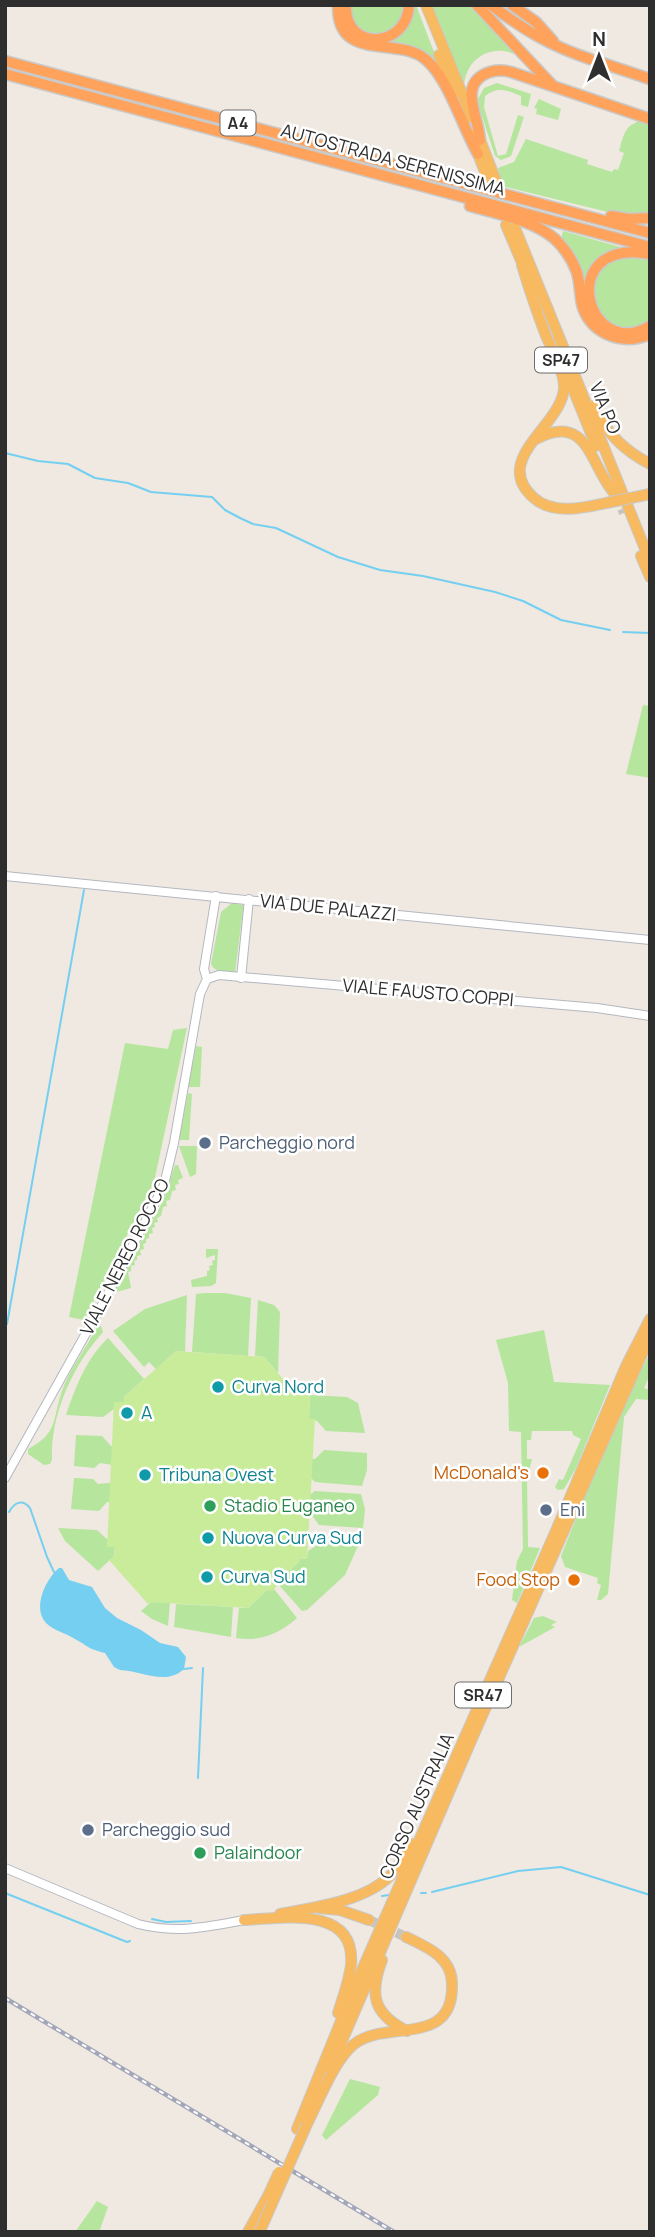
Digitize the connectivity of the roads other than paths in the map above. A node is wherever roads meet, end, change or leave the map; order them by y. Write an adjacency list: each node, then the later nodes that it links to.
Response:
1 (338, 5): 20 (highway)
2 (346, 5): 3 (highway)
3 (409, 5)
4 (419, 5): 20 (highway)
5 (426, 5): 19 (highway)
6 (477, 5): 15 (highway)
7 (491, 5): 9 (highway)
8 (512, 5): 9 (highway)
9 (560, 49): 10 (highway)
10 (590, 59)
11 (5, 61): 22 (highway, AUTOSTRADA SERENISSIMA / A4)
12 (602, 63): 14 (highway)
13 (5, 74): 21 (highway, AUTOSTRADA SERENISSIMA / A4)
14 (650, 79)
15 (552, 86): 16 (highway); 19 (highway)
16 (626, 109): 17 (highway); 18 (highway)
17 (650, 110)
18 (650, 119)
19 (480, 140): 20 (highway)
20 (478, 155)
21 (353, 167): 25 (highway, AUTOSTRADA SERENISSIMA / A4); 29 (highway, A4)
22 (560, 209): 23 (highway); 24 (highway, AUTOSTRADA SERENISSIMA / A4)
23 (650, 218)
24 (650, 233)
25 (650, 247)
26 (650, 254): 28 (highway)
27 (522, 265): 30 (highway, VIA PO / SP47); 31 (highway); 31 (highway, VIA PO / SP47)
28 (650, 326)
29 (650, 334)
30 (565, 349): 32 (highway); 35 (highway, VIA PO / SP47)
31 (532, 441): 33 (highway, bridge)
32 (650, 464)
33 (650, 494)
34 (624, 513): 36 (highway)
35 (650, 561)
36 (650, 577)
37 (5, 876): 38 (street, VIA DUE PALAZZI)
38 (216, 896): 39 (street, VIA DUE PALAZZI); 42 (street, VIALE NEREO ROCCO)
39 (249, 899): 40 (street, VIA DUE PALAZZI); 41 (street)
40 (650, 940)
41 (242, 978): 42 (street, VIALE FAUSTO COPPI); 43 (street, VIALE FAUSTO COPPI)
42 (207, 979): 49 (street, VIALE NEREO ROCCO)
43 (650, 1016)
44 (650, 1308): 46 (highway, SR47)
45 (650, 1319): 46 (highway, CORSO AUSTRALIA / SR47)
46 (645, 1337): 48 (highway, CORSO AUSTRALIA / SR47); 50 (highway, CORSO AUSTRALIA / SR47)
47 (650, 1346): 48 (highway, SR47)
48 (633, 1372): 51 (highway, CORSO AUSTRALIA / SR47)
49 (5, 1478)
50 (433, 1811): 53 (highway); 58 (highway, CORSO AUSTRALIA / SR47)
51 (418, 1867): 57 (highway); 59 (highway, CORSO AUSTRALIA / SR47)
52 (5, 1868): 54 (street)
53 (312, 1908): 54 (highway); 55 (highway)
54 (244, 1920): 58 (highway)
55 (369, 1920)
56 (406, 1937): 57 (highway)
57 (408, 2031): 59 (highway)
58 (321, 2074): 59 (highway, CORSO AUSTRALIA / SR47)
59 (302, 2127): 60 (highway, CORSO AUSTRALIA / SR47, bridge); 61 (highway, CORSO AUSTRALIA / SR47, bridge)
60 (250, 2232)
61 (260, 2232)

